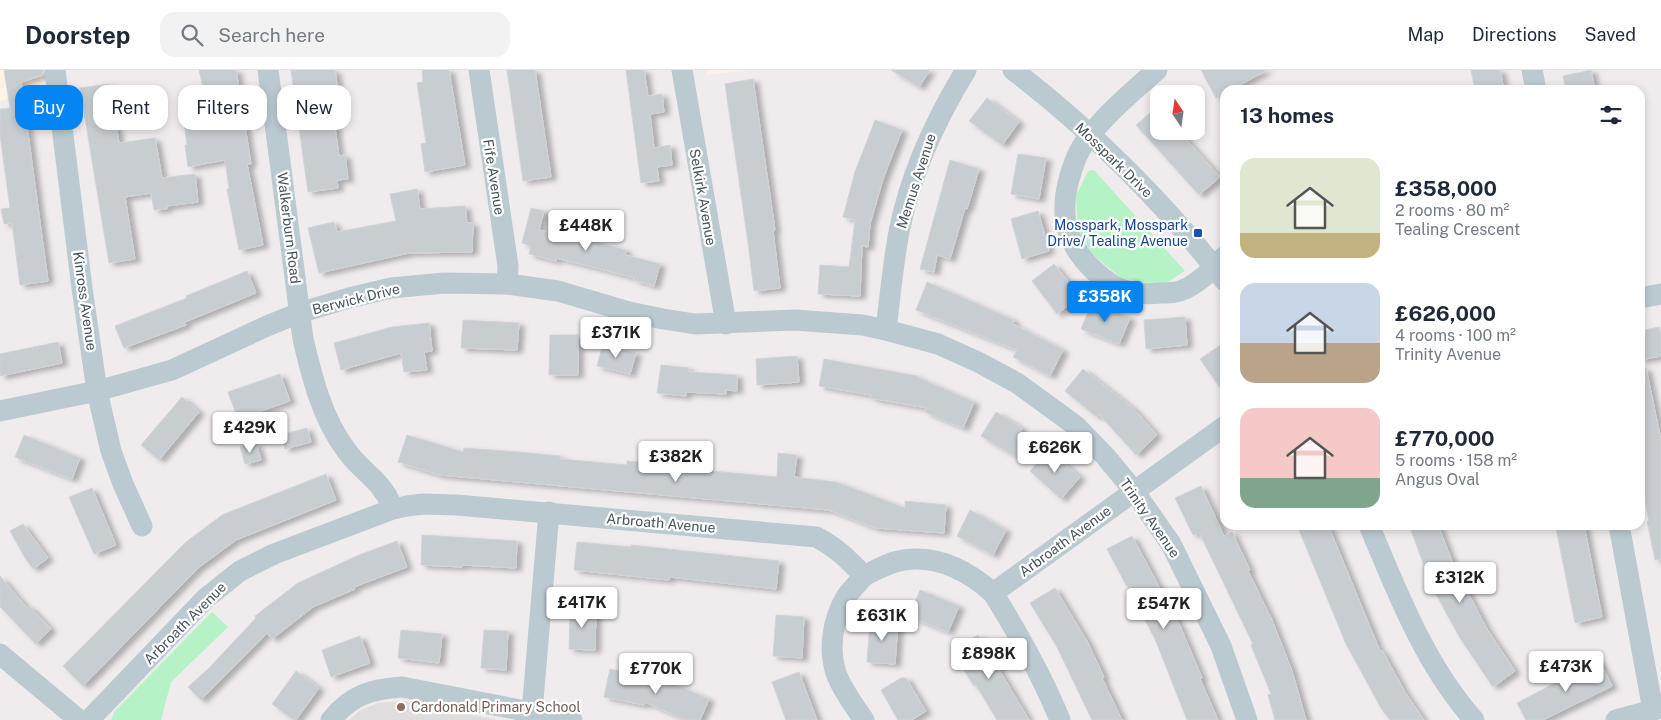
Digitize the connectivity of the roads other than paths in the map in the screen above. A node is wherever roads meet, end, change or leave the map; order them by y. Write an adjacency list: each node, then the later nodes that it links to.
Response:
1 (55, 70): 19 (street, Kinross Avenue)
2 (268, 70): 16 (street, Walkerburn Road)
3 (479, 70): 13 (street, Fife Avenue)
4 (682, 70): 17 (street, Selkirk Avenue)
5 (966, 70): 18 (street, Memus Avenue)
6 (1013, 70): 10 (street, Mosspark Drive)
7 (1157, 70): 10 (street)
8 (1532, 70): 9 (street)
9 (1535, 85)
10 (1091, 135): 11 (street, Mosspark Drive); 12 (street)
11 (1220, 267)
12 (1220, 269)
13 (507, 284): 16 (street, Berwick Drive); 17 (street, Berwick Drive)
14 (1661, 294): 15 (street)
15 (1645, 297)
16 (299, 313): 19 (street, Berwick Drive); 23 (street, Walkerburn Road)
17 (726, 324): 18 (street, Trinity Avenue)
18 (886, 330): 22 (street, Trinity Avenue)
19 (97, 391): 20 (street, Berwick Drive); 25 (street, Kinross Avenue)
20 (0, 411)
21 (1220, 430): 22 (street, Arbroath Avenue)
22 (1134, 491): 29 (street, Arbroath Avenue); 39 (street, Trinity Avenue)
23 (393, 510): 24 (street, Arbroath Avenue); 34 (street, Arbroath Avenue)
24 (549, 512): 28 (street, Arbroath Avenue); 32 (street)
25 (142, 526)
26 (1371, 530): 40 (street)
27 (1620, 530): 31 (street)
28 (864, 576): 29 (street); 37 (street)
29 (993, 593): 38 (street)
30 (0, 654): 33 (street)
31 (1657, 709): 41 (street)
32 (532, 712): 35 (street); 36 (street)
33 (79, 720)
34 (89, 720)
35 (331, 720)
36 (572, 720)
37 (864, 720)
38 (1060, 720)
39 (1247, 720)
40 (1474, 720)
41 (1616, 720)

